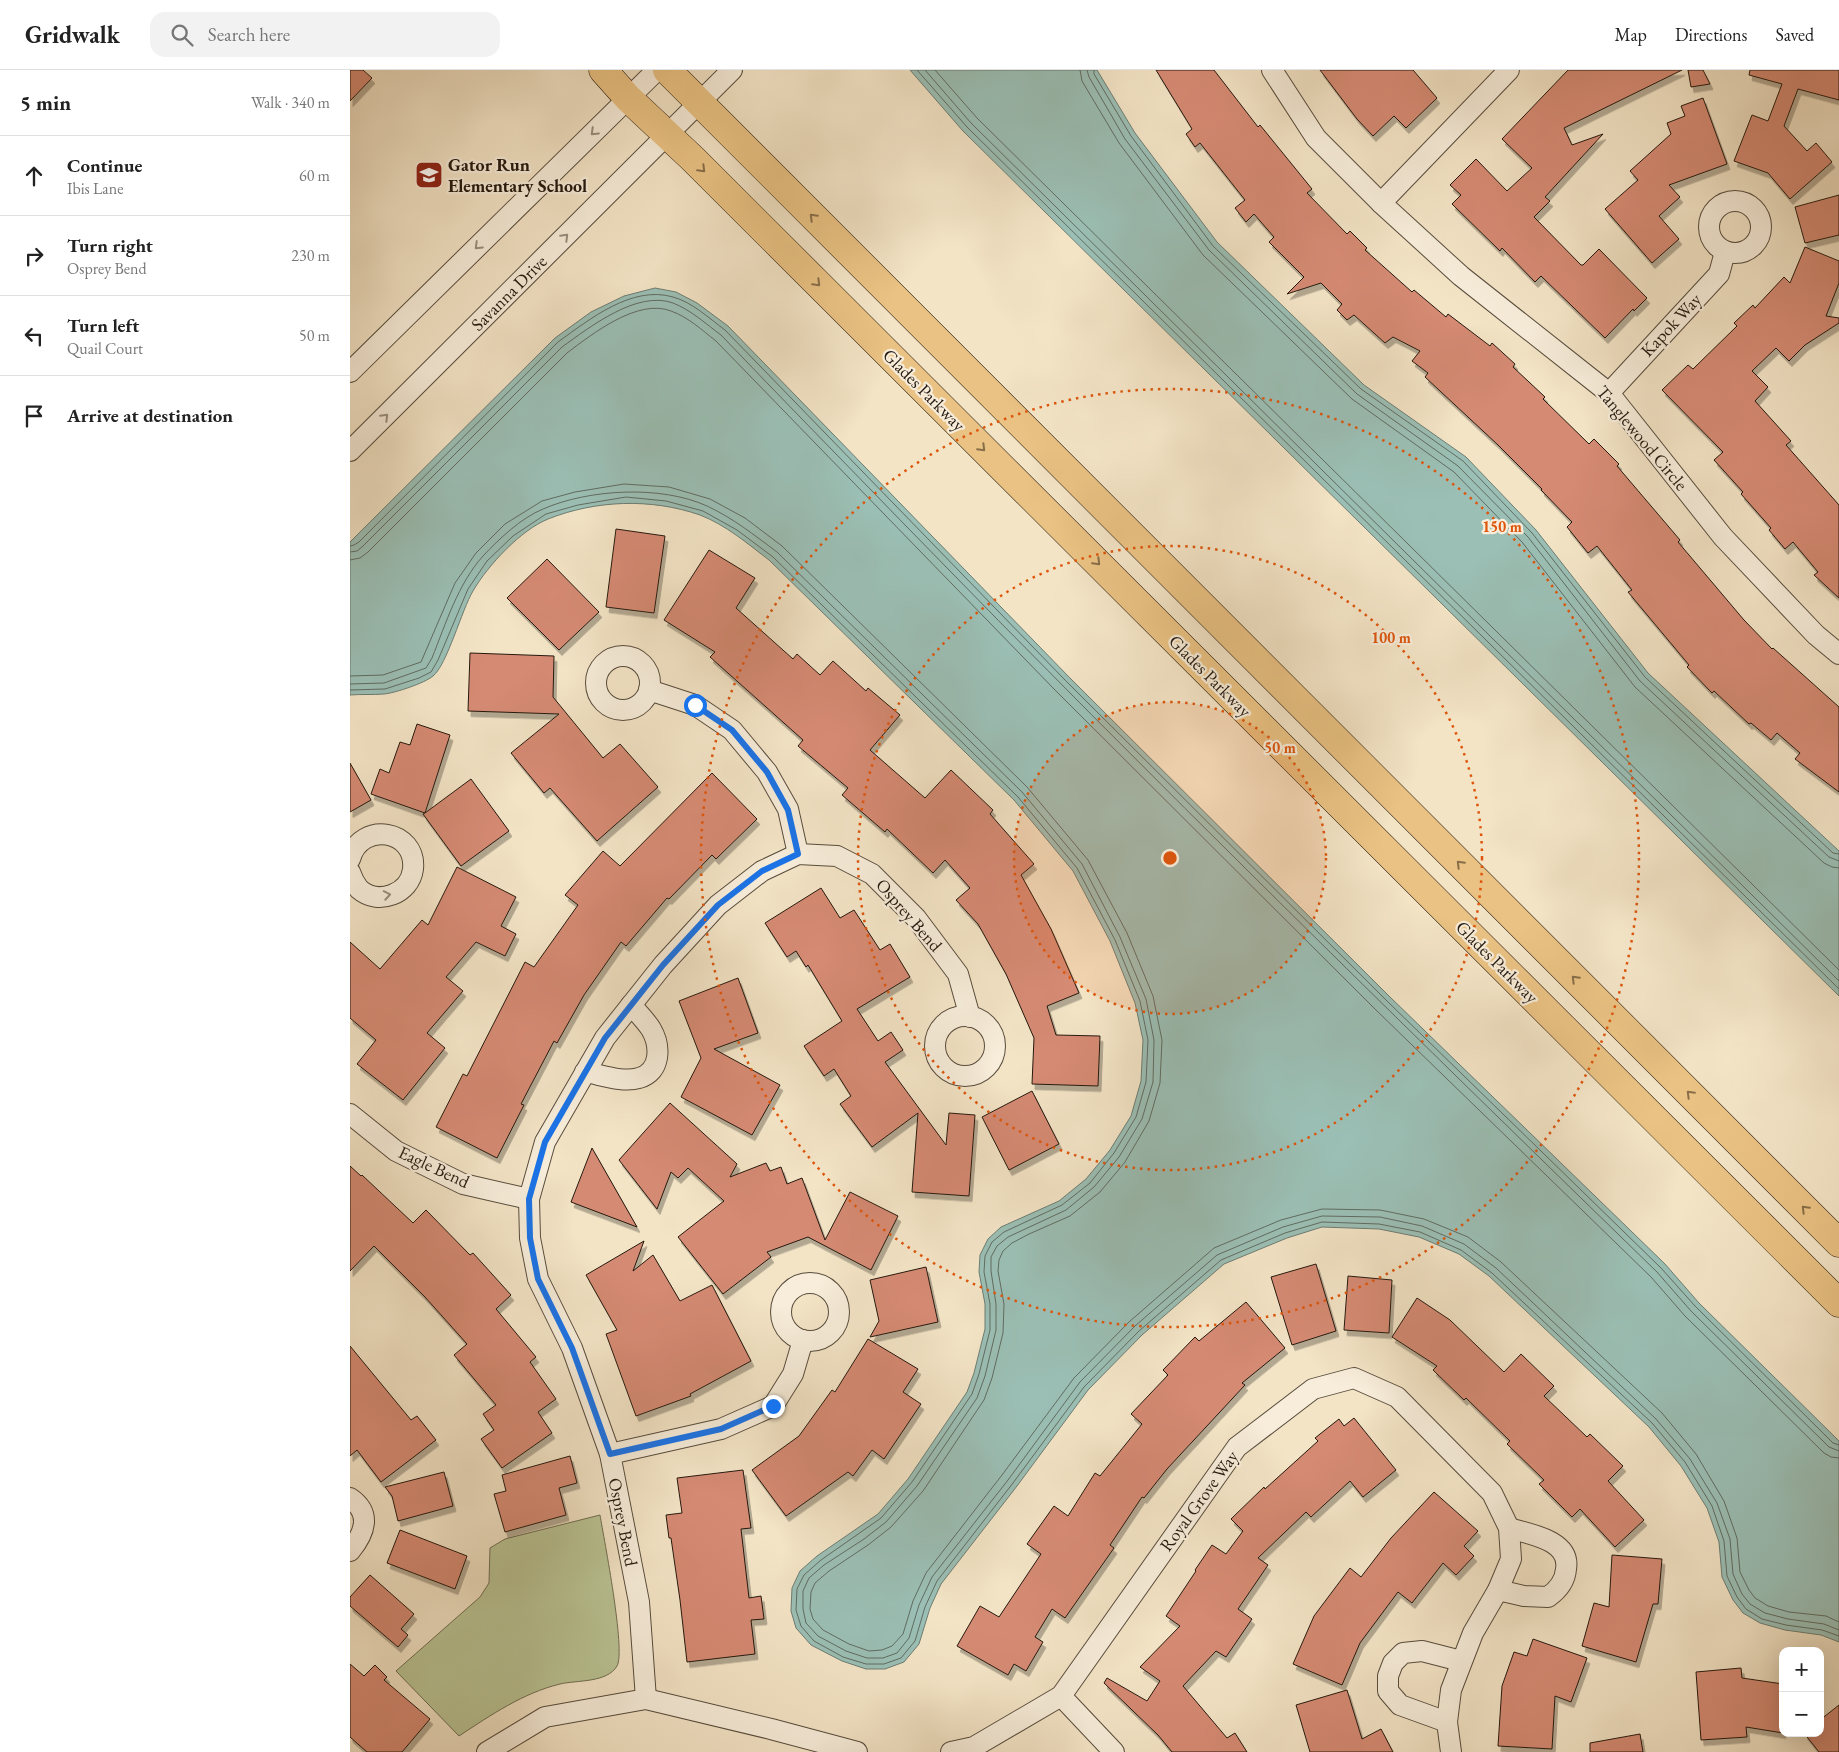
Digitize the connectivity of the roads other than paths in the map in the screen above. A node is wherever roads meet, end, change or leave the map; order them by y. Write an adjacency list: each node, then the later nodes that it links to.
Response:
1 (603, 70): 7 (main road, Glades Parkway)
2 (657, 70): 7 (street)
3 (667, 70): 8 (main road)
4 (732, 70): 8 (street, Savanna Drive)
5 (1272, 70): 10 (street, Tanglewood Circle)
6 (1509, 70): 10 (street)
7 (628, 98): 9 (main road, Glades Parkway); 12 (street, one-way to 12)
8 (699, 103): 9 (street, Savanna Drive); 25 (main road, one-way to 8)
9 (667, 134): 14 (street, Savanna Drive, one-way to 9); 26 (main road, Glades Parkway, one-way to 26)
10 (1381, 203): 13 (street, Tanglewood Circle)
11 (1725, 252): 13 (street, Kapok Way)
12 (350, 372)
13 (1609, 393): 15 (street, Tanglewood Circle)
14 (350, 451)
15 (1839, 654)
16 (649, 690): 17 (street)
17 (798, 854): 20 (street, Osprey Bend); 21 (street, Osprey Bend)
18 (350, 859): 19 (street, one-way to 18)
19 (350, 872)
20 (631, 1005): 22 (street, Osprey Bend); 22 (street)
21 (970, 1017)
22 (585, 1072): 24 (street, Osprey Bend)
23 (350, 1114): 24 (street, Eagle Bend)
24 (529, 1199): 28 (street, Osprey Bend)
25 (1839, 1243)
26 (1839, 1303)
27 (803, 1340): 28 (street)
28 (610, 1454): 35 (street, Osprey Bend)
29 (350, 1498): 31 (street)
30 (1509, 1528): 32 (street, Royal Grove Way); 32 (street); 34 (street, Royal Grove Way)
31 (350, 1551)
32 (1498, 1590): 33 (street, Royal Grove Way)
33 (1460, 1661): 36 (street, Royal Grove Way); 36 (street)
34 (1061, 1696): 39 (street, Royal Grove Way); 40 (street)
35 (646, 1699): 37 (street); 38 (street)
36 (1447, 1722): 41 (street, Royal Grove Way)
37 (487, 1752)
38 (857, 1752)
39 (951, 1752)
40 (1114, 1752)
41 (1452, 1752)

